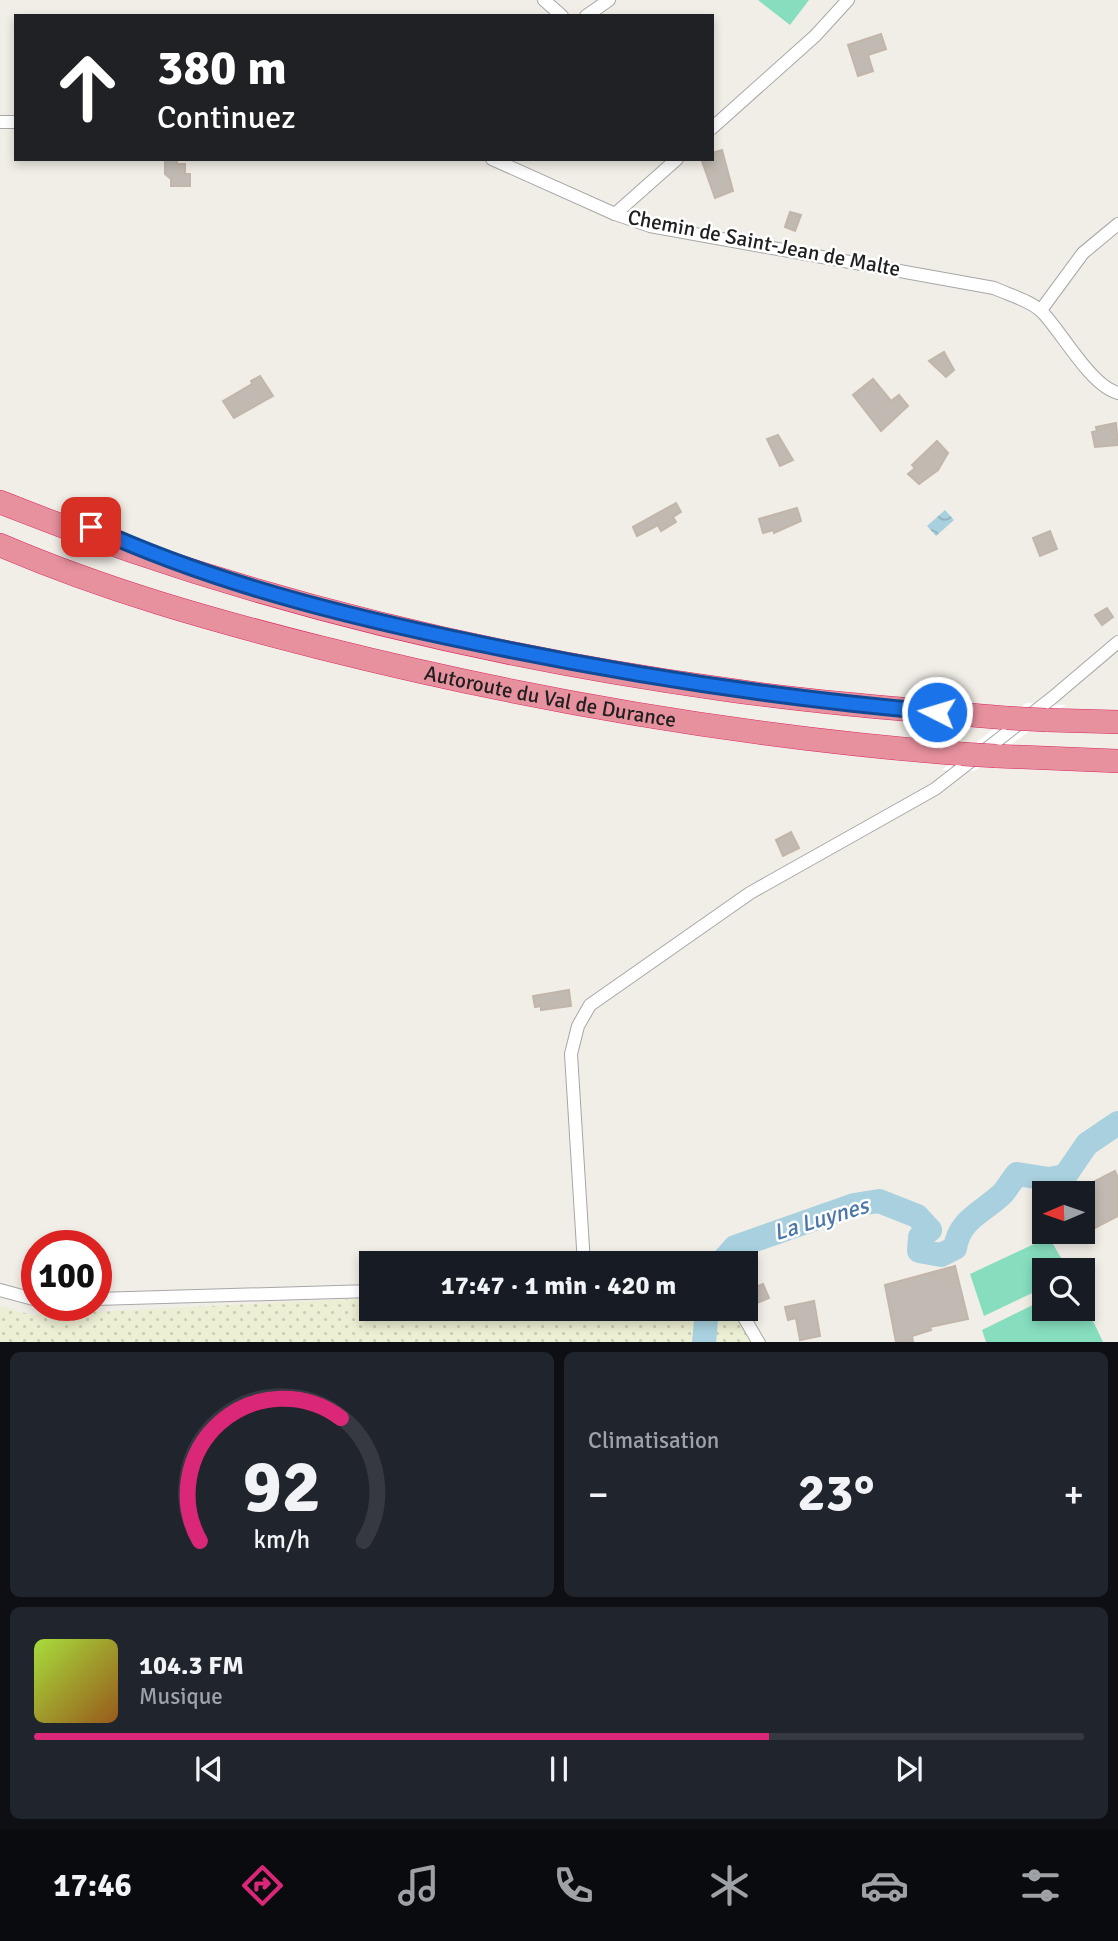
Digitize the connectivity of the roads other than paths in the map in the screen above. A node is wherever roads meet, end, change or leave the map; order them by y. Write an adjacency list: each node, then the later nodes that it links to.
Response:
1 (544, 0): 4 (street)
2 (609, 0): 5 (street)
3 (848, 0): 6 (street)
4 (560, 14)
5 (589, 14)
6 (714, 126)
7 (496, 161): 9 (street, Chemin de Saint-Jean de Malte)
8 (675, 161): 9 (street)
9 (615, 214): 11 (street, Chemin de Saint-Jean de Malte)
10 (1118, 224): 11 (street)
11 (1041, 310): 12 (street)
12 (1118, 393)
13 (0, 485): 17 (highway)
14 (0, 502): 17 (highway, Autoroute du Val de Durance)
15 (0, 545): 18 (highway, Autoroute du Val de Durance)
16 (0, 553): 18 (highway)
17 (160, 558): 20 (highway, Autoroute du Val de Durance, bridge)
18 (79, 578): 21 (highway, Autoroute du Val de Durance, bridge)
19 (1118, 642): 22 (street)
20 (1118, 722)
21 (1118, 761)
22 (583, 1251)
23 (0, 1290): 25 (street)
24 (359, 1291): 26 (street)
25 (21, 1296)
26 (112, 1299)
27 (746, 1321): 28 (street)
28 (759, 1342)

